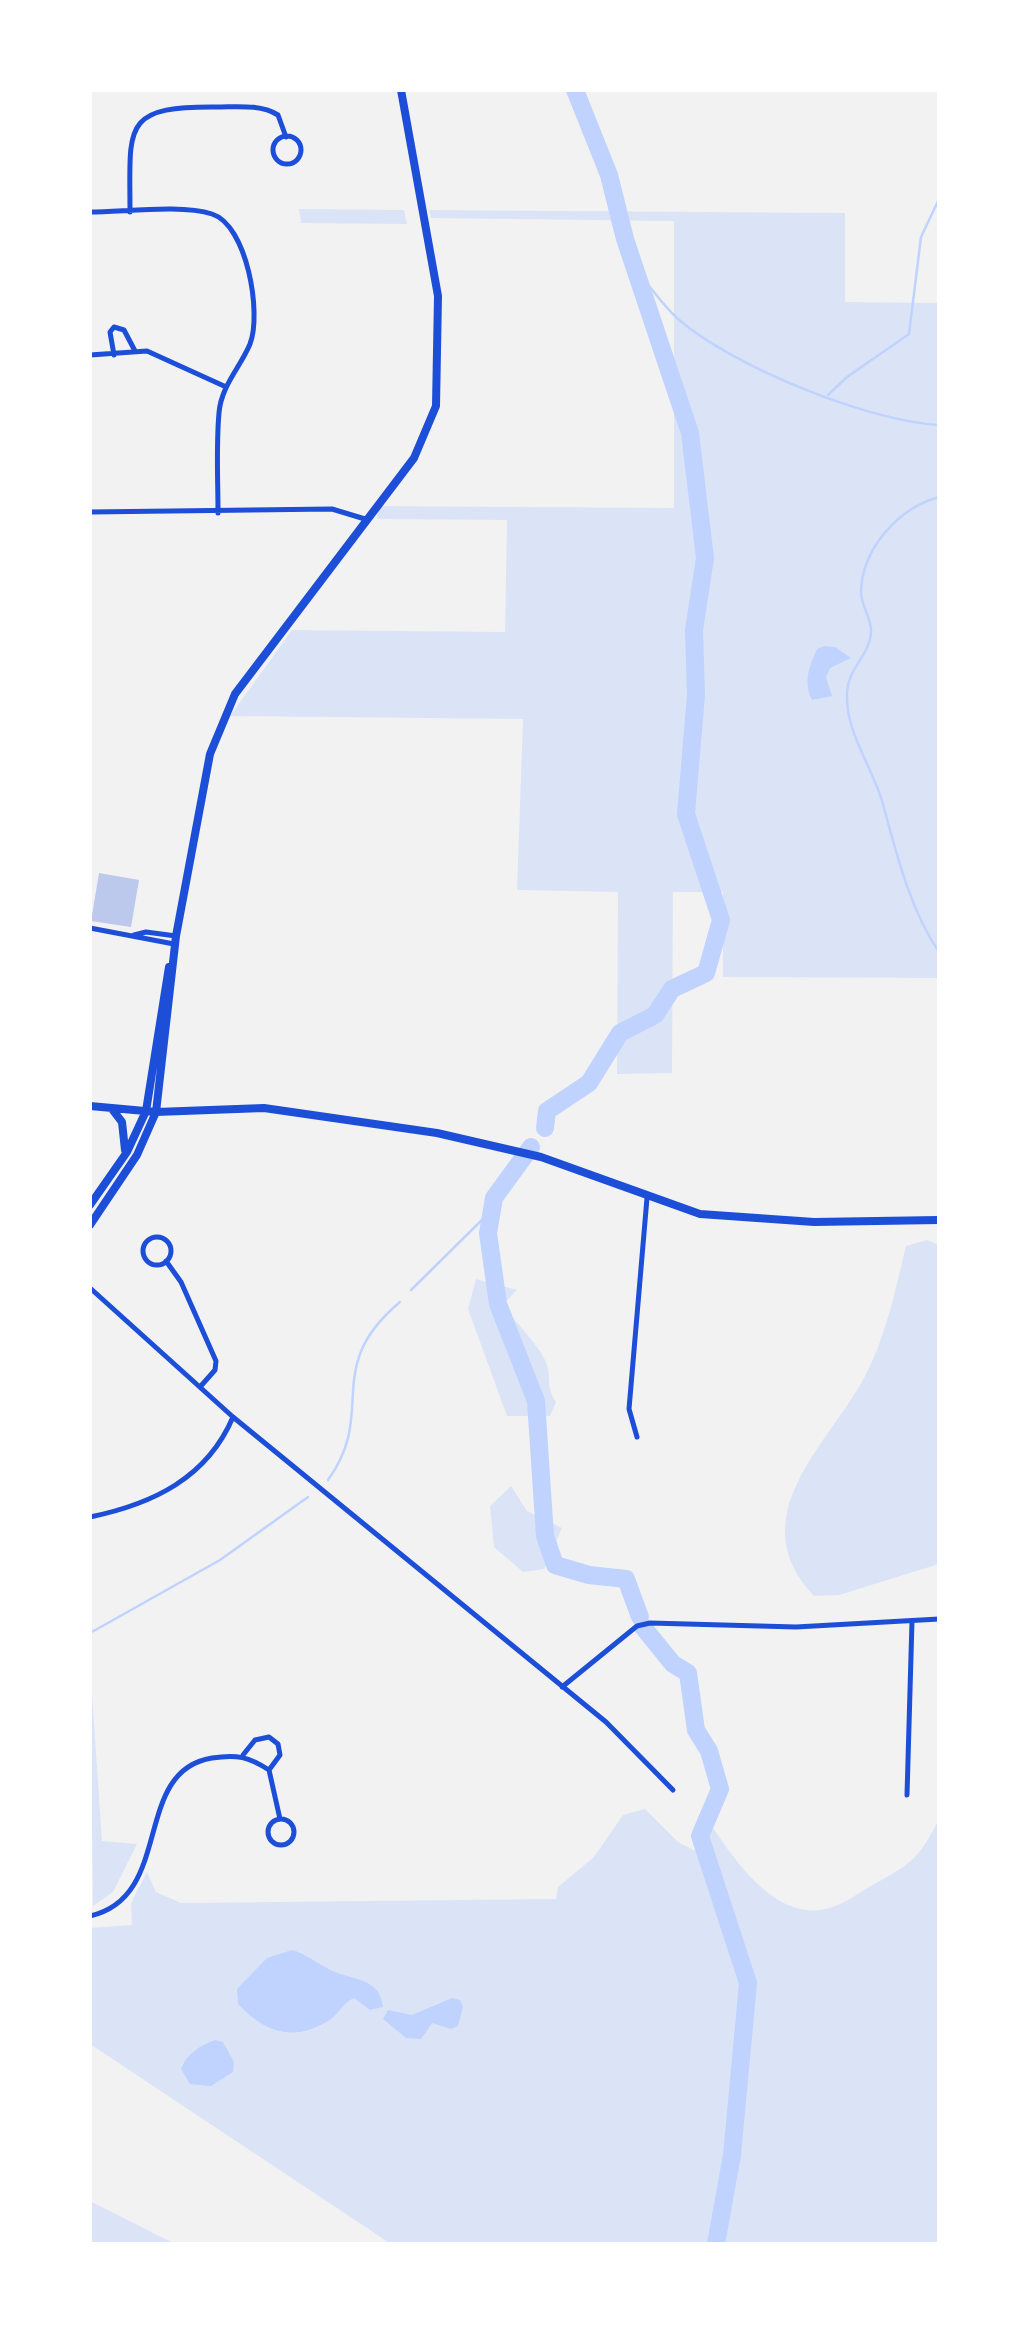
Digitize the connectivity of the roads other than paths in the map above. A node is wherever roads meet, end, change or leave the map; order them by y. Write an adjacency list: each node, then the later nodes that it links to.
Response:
1 (402, 90): 11 (main road)
2 (286, 137): 2 (street); 4 (street)
3 (90, 212): 4 (street)
4 (130, 212): 8 (street)
5 (135, 351): 6 (street); 6 (street); 8 (street)
6 (114, 354): 7 (street)
7 (90, 355)
8 (225, 387): 10 (street)
9 (90, 512): 10 (street)
10 (218, 513): 11 (street)
11 (365, 518): 13 (main road)
12 (90, 928): 13 (street)
13 (174, 944): 16 (main road)
14 (90, 1106): 15 (main road)
15 (112, 1108): 16 (main road); 17 (main road)
16 (151, 1112): 17 (main road); 18 (main road); 21 (main road)
17 (125, 1155): 19 (main road)
18 (647, 1198): 20 (main road); 26 (street)
19 (90, 1205)
20 (939, 1220)
21 (90, 1224)
22 (166, 1262): 22 (street); 24 (street)
23 (90, 1288): 24 (street)
24 (200, 1387): 25 (street)
25 (233, 1417): 27 (street); 30 (street)
26 (637, 1437)
27 (90, 1517)
28 (939, 1619): 29 (street)
29 (912, 1621): 30 (street); 34 (street)
30 (562, 1687): 33 (street)
31 (244, 1755): 32 (street); 32 (street); 36 (street)
32 (270, 1770): 35 (street)
33 (673, 1790)
34 (908, 1795)
35 (280, 1819): 35 (street)
36 (90, 1916)

